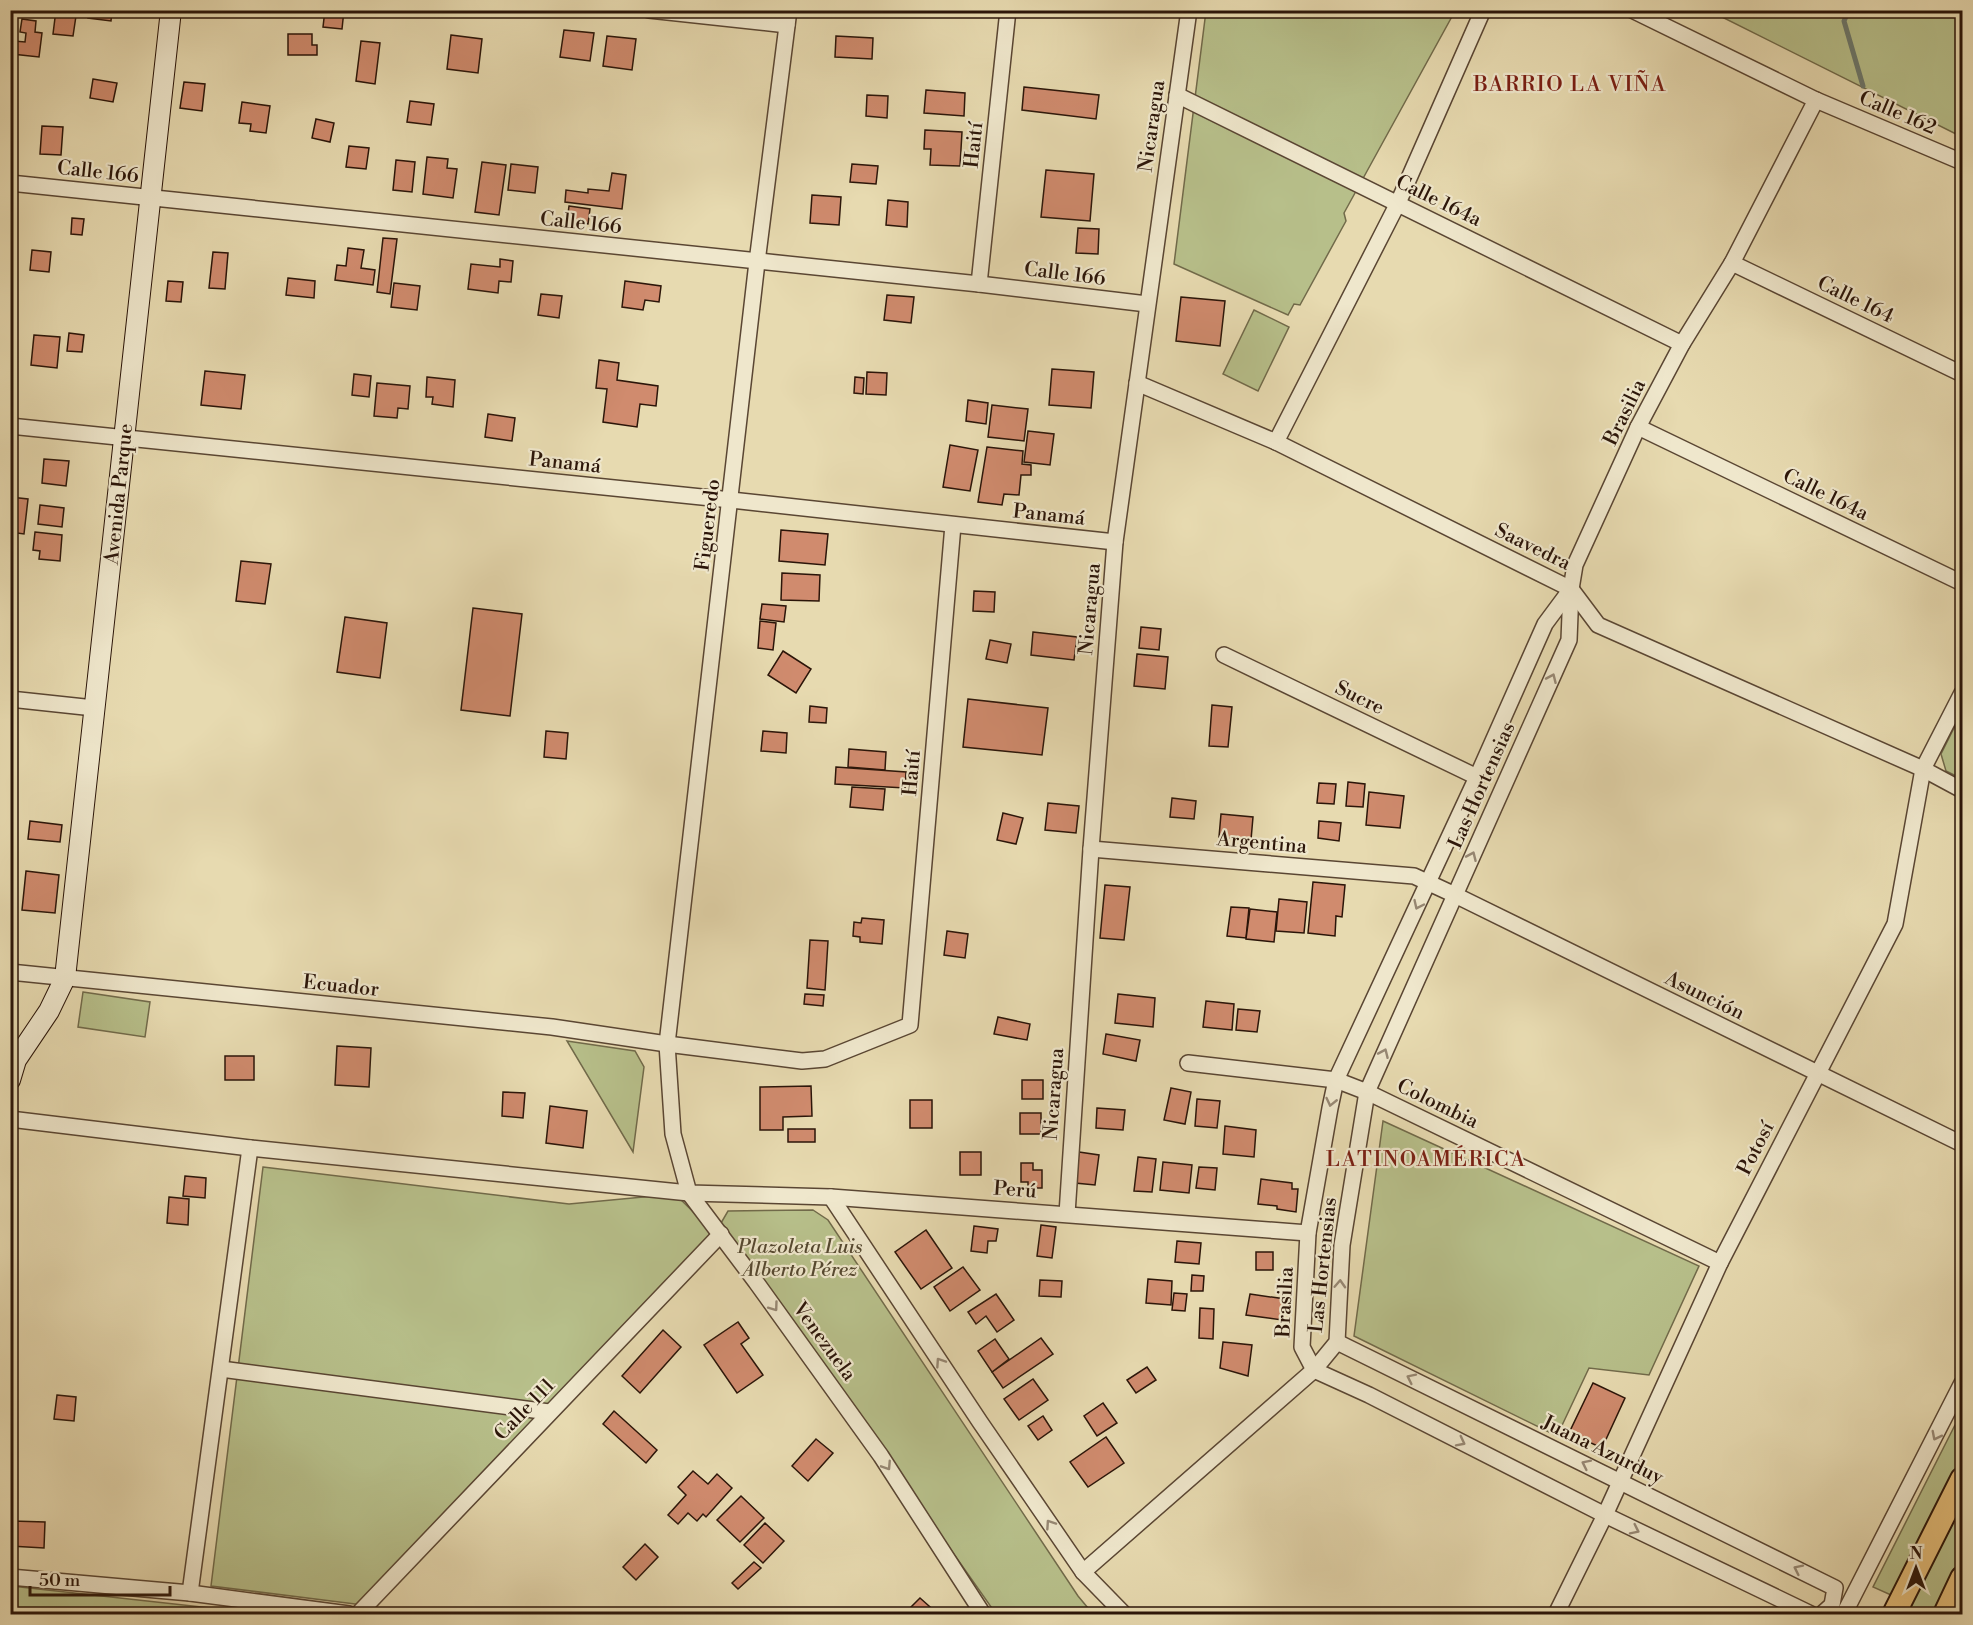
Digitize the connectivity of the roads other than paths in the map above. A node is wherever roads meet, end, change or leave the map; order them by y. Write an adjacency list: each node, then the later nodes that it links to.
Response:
1 (171, 10): 12 (street, Avenida Parque)
2 (649, 10): 7 (street)
3 (1008, 10): 16 (street, Haití)
4 (1189, 10): 8 (street, Nicaragua)
5 (1483, 10): 13 (street)
6 (1632, 10): 9 (street, Calle 162)
7 (788, 18): 14 (street, Figueredo)
8 (1177, 94): 13 (street, Calle 164a); 17 (street, Nicaragua)
9 (1816, 100): 10 (street, Calle 162); 15 (street, Brasilia)
10 (1962, 162)
11 (10, 183): 12 (street, Calle 166)
12 (150, 198): 14 (street, Calle 166); 23 (street, Avenida Parque)
13 (1398, 203): 18 (street, Calle 164a); 24 (street)
14 (757, 262): 16 (street, Calle 166); 25 (street, Figueredo)
15 (1732, 263): 18 (street, Brasilia); 19 (street, Calle 164)
16 (979, 284): 17 (street, Calle 166)
17 (1147, 304): 20 (street, Nicaragua)
18 (1682, 344): 22 (street, Brasilia)
19 (1962, 374)
20 (1137, 383): 24 (street, Saavedra); 27 (street, Nicaragua)
21 (10, 426): 23 (street, Panamá)
22 (1638, 427): 28 (street, Calle 164a); 29 (street, Brasilia)
23 (124, 438): 25 (street, Panamá); 33 (street, Avenida Parque)
24 (1276, 442): 29 (street, Saavedra)
25 (731, 500): 26 (street, Panamá); 43 (street, Figueredo)
26 (952, 525): 27 (street, Panamá); 42 (street, Haití)
27 (1116, 542): 37 (street, Nicaragua)
28 (1962, 583)
29 (1572, 589): 34 (street, Saavedra); 35 (street, Las Hortensias); 39 (street, Las Hortensias, one-way to 29)
30 (1224, 655): 35 (street, Sucre)
31 (1962, 693): 34 (street, Potosí)
32 (10, 699): 33 (street)
33 (94, 708): 41 (street, Avenida Parque)
34 (1923, 769): 36 (street, Saavedra); 45 (street, Potosí)
35 (1477, 777): 38 (street, Las Hortensias)
36 (1962, 790)
37 (1091, 849): 38 (street, Argentina); 54 (street, Nicaragua)
38 (1429, 882): 39 (street, Asunción); 47 (street, Las Hortensias, one-way to 47)
39 (1455, 895): 45 (street, Asunción); 48 (street, Las Hortensias, one-way to 39)
40 (10, 972): 41 (street, Ecuador)
41 (65, 978): 43 (street, Ecuador); 46 (street, Avenida Parque)
42 (910, 1025): 43 (street, Ecuador)
43 (667, 1044): 52 (street, Venezuela)
44 (1188, 1063): 47 (street, Colombia)
45 (1817, 1074): 50 (street, Asunción); 57 (street, Potosí)
46 (10, 1080)
47 (1336, 1080): 48 (street, Colombia); 55 (street, Las Hortensias, one-way to 55)
48 (1367, 1092): 57 (street, Colombia); 58 (street, Las Hortensias, one-way to 48)
49 (10, 1119): 51 (street, Perú)
50 (1962, 1144)
51 (250, 1148): 52 (street, Perú); 59 (street)
52 (689, 1193): 53 (street, Perú); 56 (street, Venezuela)
53 (831, 1197): 54 (street, Perú); 67 (street, one-way to 53)
54 (1066, 1214): 55 (street, Perú)
55 (1308, 1233): 60 (street, Brasilia)
56 (721, 1234): 63 (street, Calle 111); 74 (street, Venezuela, one-way to 74)
57 (1720, 1263): 65 (street, Potosí)
58 (1337, 1342): 60 (street, Las Hortensias); 65 (street, Juana Azurduy, one-way to 58)
59 (221, 1369): 63 (street); 70 (street)
60 (1314, 1370): 66 (street, one-way to 66); 67 (street, Las Hortensias)
61 (1962, 1383): 62 (street)
62 (1957, 1403): 71 (street, one-way to 71)
63 (549, 1412): 73 (street, Calle 111)
64 (1962, 1479): 78 (main road)
65 (1620, 1480): 66 (street, Potosí); 71 (street, Juana Azurduy, one-way to 65)
66 (1605, 1515): 76 (street, Potosí); 77 (street, one-way to 77)
67 (1083, 1572): 75 (street)
68 (10, 1577): 70 (street)
69 (1962, 1578): 79 (main road)
70 (190, 1593): 72 (street)
71 (1839, 1612)
72 (349, 1614)
73 (358, 1614)
74 (982, 1614)
75 (1124, 1614)
76 (1556, 1614)
77 (1811, 1614)
78 (1894, 1614)
79 (1945, 1614)

